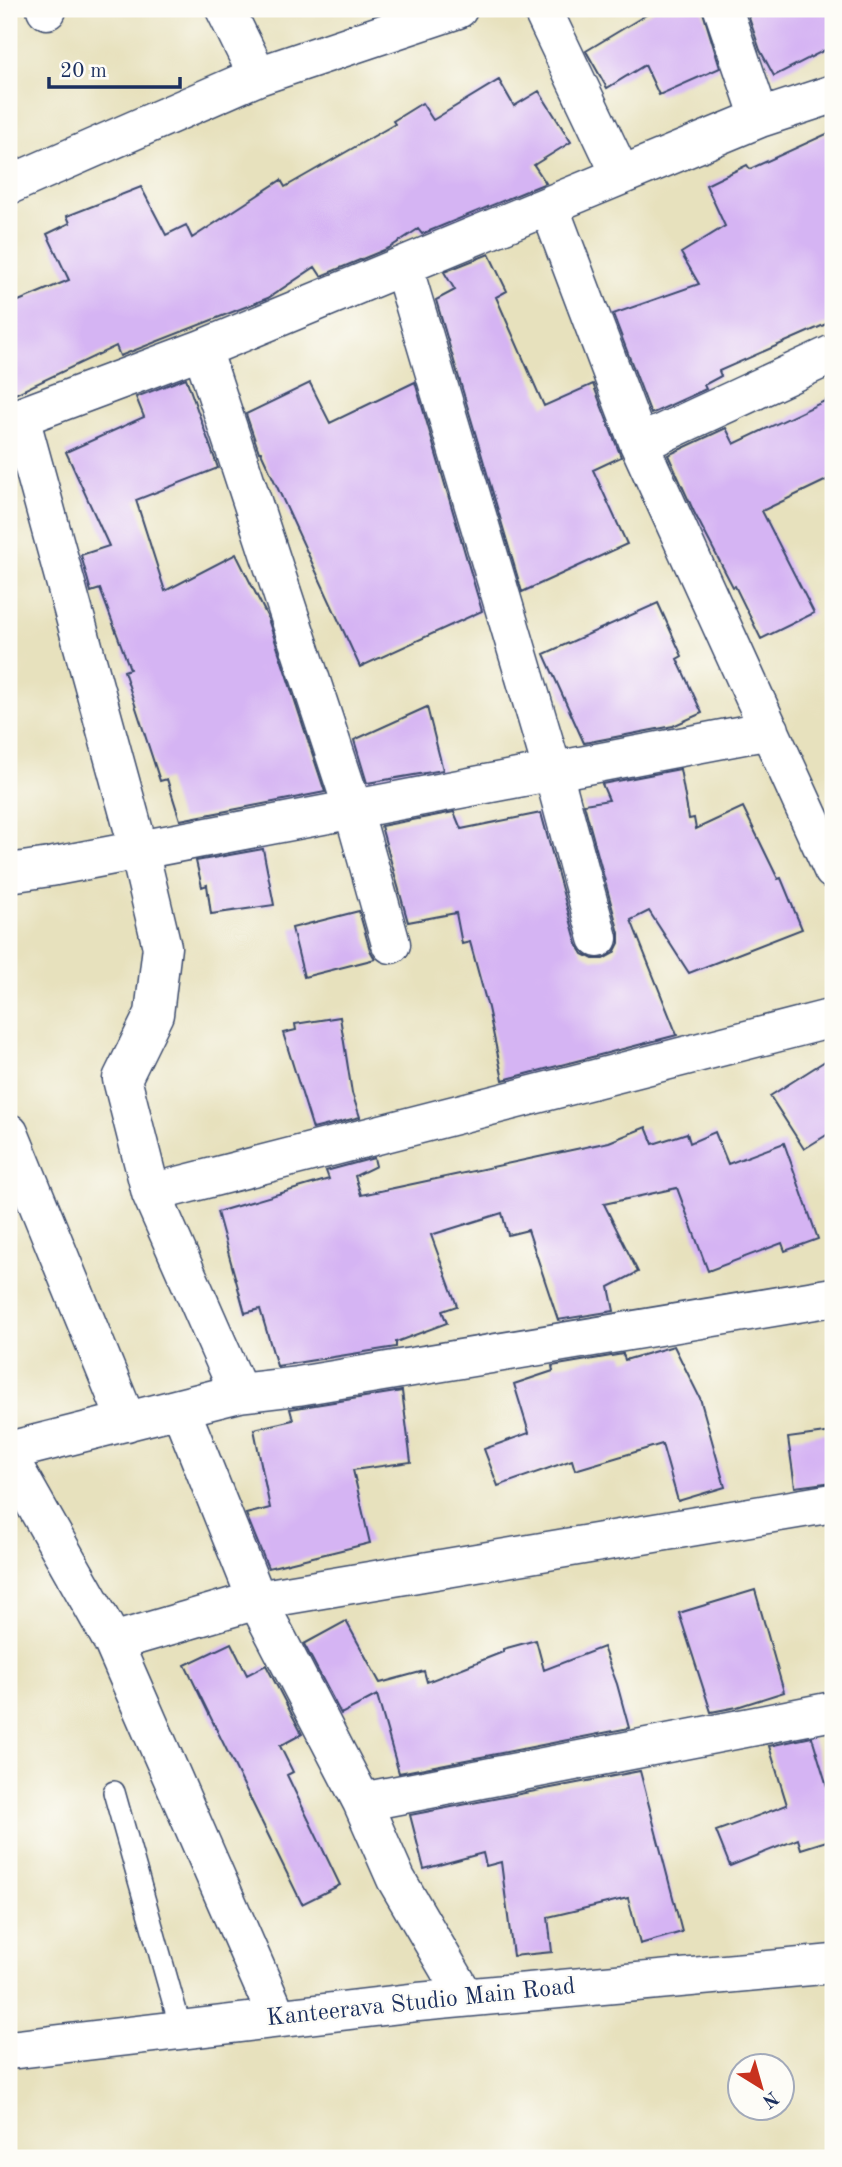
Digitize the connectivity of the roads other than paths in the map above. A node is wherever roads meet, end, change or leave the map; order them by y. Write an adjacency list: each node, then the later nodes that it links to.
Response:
1 (225, 9): 5 (street)
2 (458, 9): 5 (street)
3 (542, 9): 8 (street)
4 (723, 9): 7 (street)
5 (258, 76): 9 (street)
6 (833, 94): 7 (street)
7 (760, 118): 8 (street)
8 (621, 175): 10 (street)
9 (9, 186)
10 (549, 206): 11 (street); 14 (street)
11 (403, 266): 12 (street); 16 (street)
12 (202, 349): 17 (street); 18 (street)
13 (833, 354): 14 (street)
14 (639, 444): 15 (street)
15 (770, 730): 16 (street); 19 (street)
16 (553, 772): 17 (street); 21 (street)
17 (353, 810): 18 (street); 22 (street)
18 (139, 850): 20 (street); 25 (street)
19 (833, 870)
20 (9, 873)
21 (598, 938)
22 (391, 944)
23 (833, 1018): 25 (street)
24 (9, 1133): 29 (street)
25 (151, 1193): 27 (street)
26 (833, 1297): 27 (street)
27 (239, 1393): 28 (street)
28 (180, 1408): 29 (street); 33 (street)
29 (127, 1422): 30 (street)
30 (9, 1451)
31 (9, 1458): 34 (street)
32 (833, 1503): 33 (street)
33 (259, 1600): 34 (street); 37 (street)
34 (113, 1642): 40 (street)
35 (833, 1711): 37 (street)
36 (114, 1792): 41 (lane)
37 (379, 1799): 39 (street)
38 (833, 1964): 39 (street, Kanteerava Studio Main Road)
39 (465, 1997): 40 (street, Kanteerava Studio Main Road)
40 (277, 2017): 41 (street, Kanteerava Studio Main Road)
41 (181, 2029): 42 (street, Kanteerava Studio Main Road)
42 (9, 2050)

